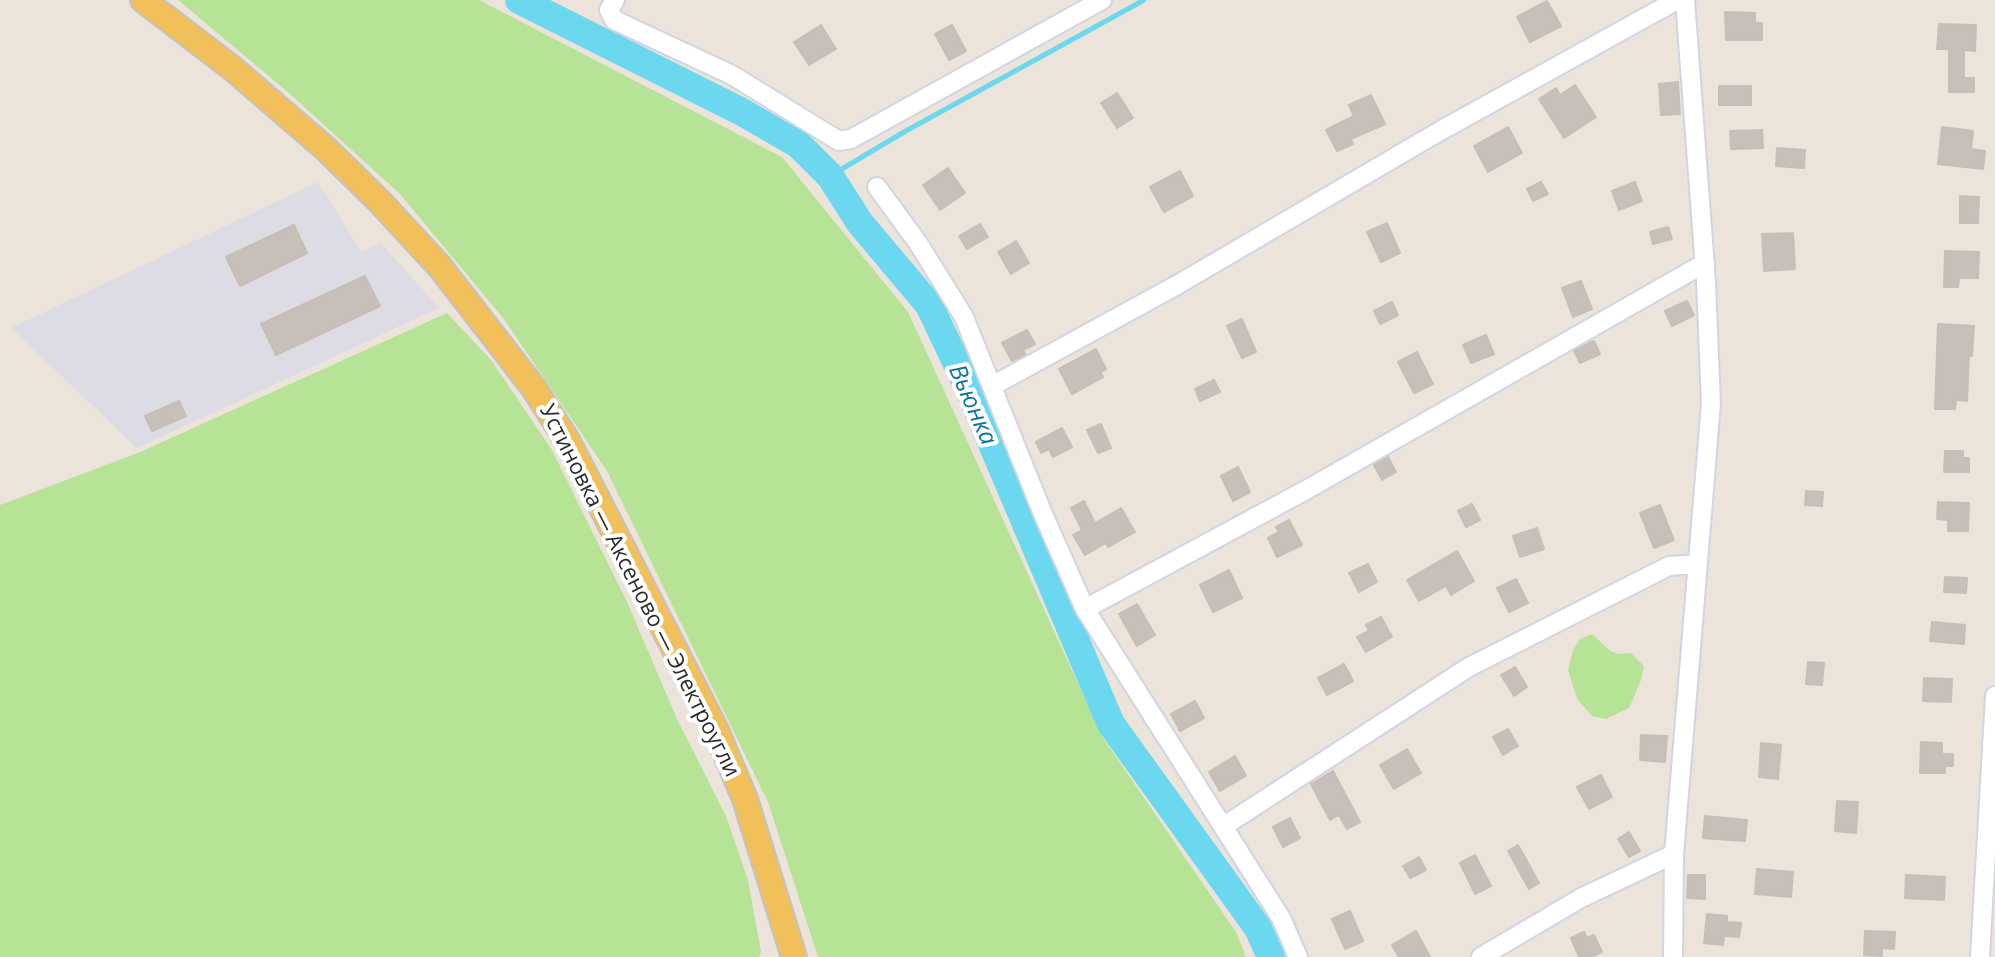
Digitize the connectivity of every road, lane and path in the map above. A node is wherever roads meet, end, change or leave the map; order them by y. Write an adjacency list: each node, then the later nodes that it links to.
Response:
1 (143, 0): 15 (main road, Устиновка — Аксеново — Электроугли)
2 (615, 0): 3 (street)
3 (1102, 0)
4 (1677, 0): 8 (street)
5 (1685, 0): 7 (street)
6 (877, 187): 8 (street)
7 (1705, 263): 9 (street); 10 (street)
8 (992, 386): 10 (street)
9 (1698, 564): 12 (street); 13 (street)
10 (1085, 609): 12 (street)
11 (1995, 696): 14 (street)
12 (1224, 826): 16 (street)
13 (1674, 854): 17 (street); 18 (street)
14 (1989, 924): 19 (street)
15 (794, 957)
16 (1298, 957)
17 (1481, 957)
18 (1673, 957)
19 (1980, 957)

